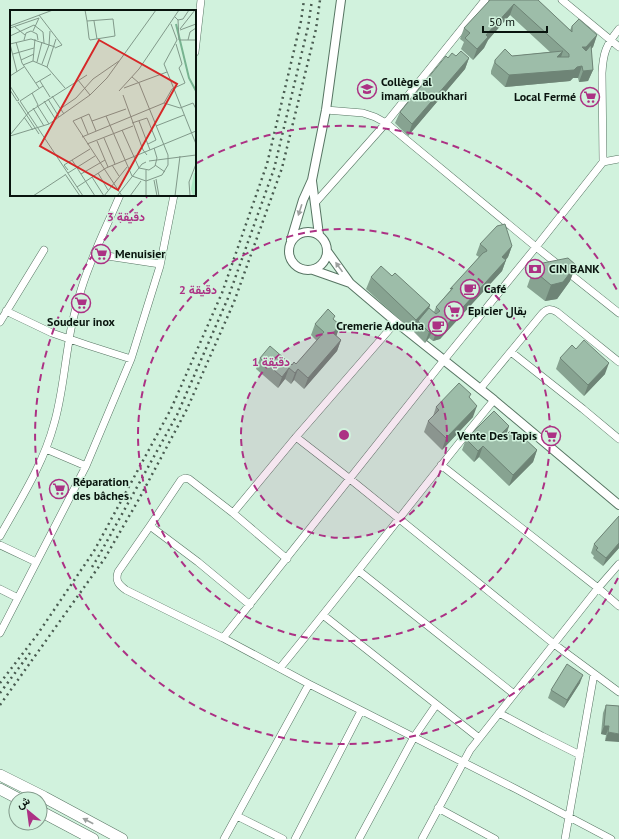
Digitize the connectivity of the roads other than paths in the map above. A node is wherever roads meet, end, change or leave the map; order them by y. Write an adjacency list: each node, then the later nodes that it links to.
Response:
1 (201, 0): 7 (street)
2 (341, 0): 9 (street)
3 (485, 0): 10 (street)
4 (562, 0): 6 (street)
5 (619, 29): 6 (street)
6 (610, 40): 8 (street); 12 (street)
7 (196, 43)
8 (619, 47)
9 (326, 110): 10 (street); 13 (street)
10 (386, 123): 16 (street); 19 (street)
11 (619, 159): 12 (street)
12 (603, 162): 19 (street)
13 (312, 180): 16 (street); 18 (street, one-way to 18)
14 (120, 196): 22 (street)
15 (174, 196): 23 (street)
16 (315, 203): 17 (street)
17 (319, 235): 18 (street); 21 (street)
18 (292, 240): 24 (street)
19 (536, 247): 27 (street); 33 (street)
20 (44, 250): 26 (street)
21 (327, 251): 24 (street); 25 (street, one-way to 21)
22 (94, 254): 23 (street); 30 (street)
23 (160, 264): 32 (street)
24 (313, 270): 25 (street)
25 (350, 283): 29 (street)
26 (6, 311): 28 (street); 30 (street)
27 (619, 313)
28 (0, 322)
29 (396, 322): 33 (street); 37 (street)
30 (69, 340): 32 (street); 39 (street)
31 (511, 352): 34 (street); 35 (street); 38 (street)
32 (131, 359): 41 (street)
33 (444, 360): 35 (street); 42 (street)
34 (619, 362)
35 (480, 389): 36 (street)
36 (494, 400): 40 (street); 43 (street)
37 (296, 437): 42 (street); 44 (street)
38 (619, 439)
39 (46, 449): 41 (street); 47 (street)
40 (441, 465): 45 (street); 54 (street)
41 (86, 466): 50 (street)
42 (350, 479): 45 (street); 49 (street)
43 (619, 505)
44 (233, 513): 46 (street); 49 (street)
45 (399, 518): 52 (street); 62 (street)
46 (150, 526): 56 (street); 61 (street)
47 (0, 536)
48 (0, 545): 50 (street)
49 (287, 559): 56 (street)
50 (36, 562): 55 (street)
51 (619, 564): 54 (street)
52 (359, 571): 58 (street); 67 (street)
53 (0, 588): 55 (street)
54 (598, 588): 57 (street); 62 (street)
55 (18, 598): 59 (street)
56 (250, 605): 61 (street)
57 (619, 606)
58 (323, 615): 63 (street); 68 (street)
59 (2, 624): 60 (street)
60 (0, 633)
61 (223, 638): 63 (street)
62 (554, 644): 64 (street); 67 (street)
63 (280, 668): 65 (street)
64 (594, 674): 66 (street); 73 (street)
65 (309, 684): 69 (street); 78 (street)
66 (619, 692)
67 (514, 694): 70 (street)
68 (436, 705): 71 (street); 72 (street)
69 (362, 711): 71 (street); 84 (street)
70 (499, 713): 72 (street); 73 (street)
71 (414, 737): 74 (street); 85 (street)
72 (478, 738): 74 (street)
73 (580, 755): 79 (street)
74 (463, 762): 76 (street); 79 (street)
75 (0, 775): 81 (main road, one-way to 75)
76 (438, 808): 86 (street); 87 (street)
77 (48, 815): 80 (main road)
78 (237, 816): 82 (street); 83 (street)
79 (570, 817): 88 (street); 89 (street)
80 (93, 839)
81 (122, 839)
82 (224, 839)
83 (283, 839)
84 (295, 839)
85 (359, 839)
86 (422, 839)
87 (494, 839)
88 (566, 839)
89 (611, 839)

